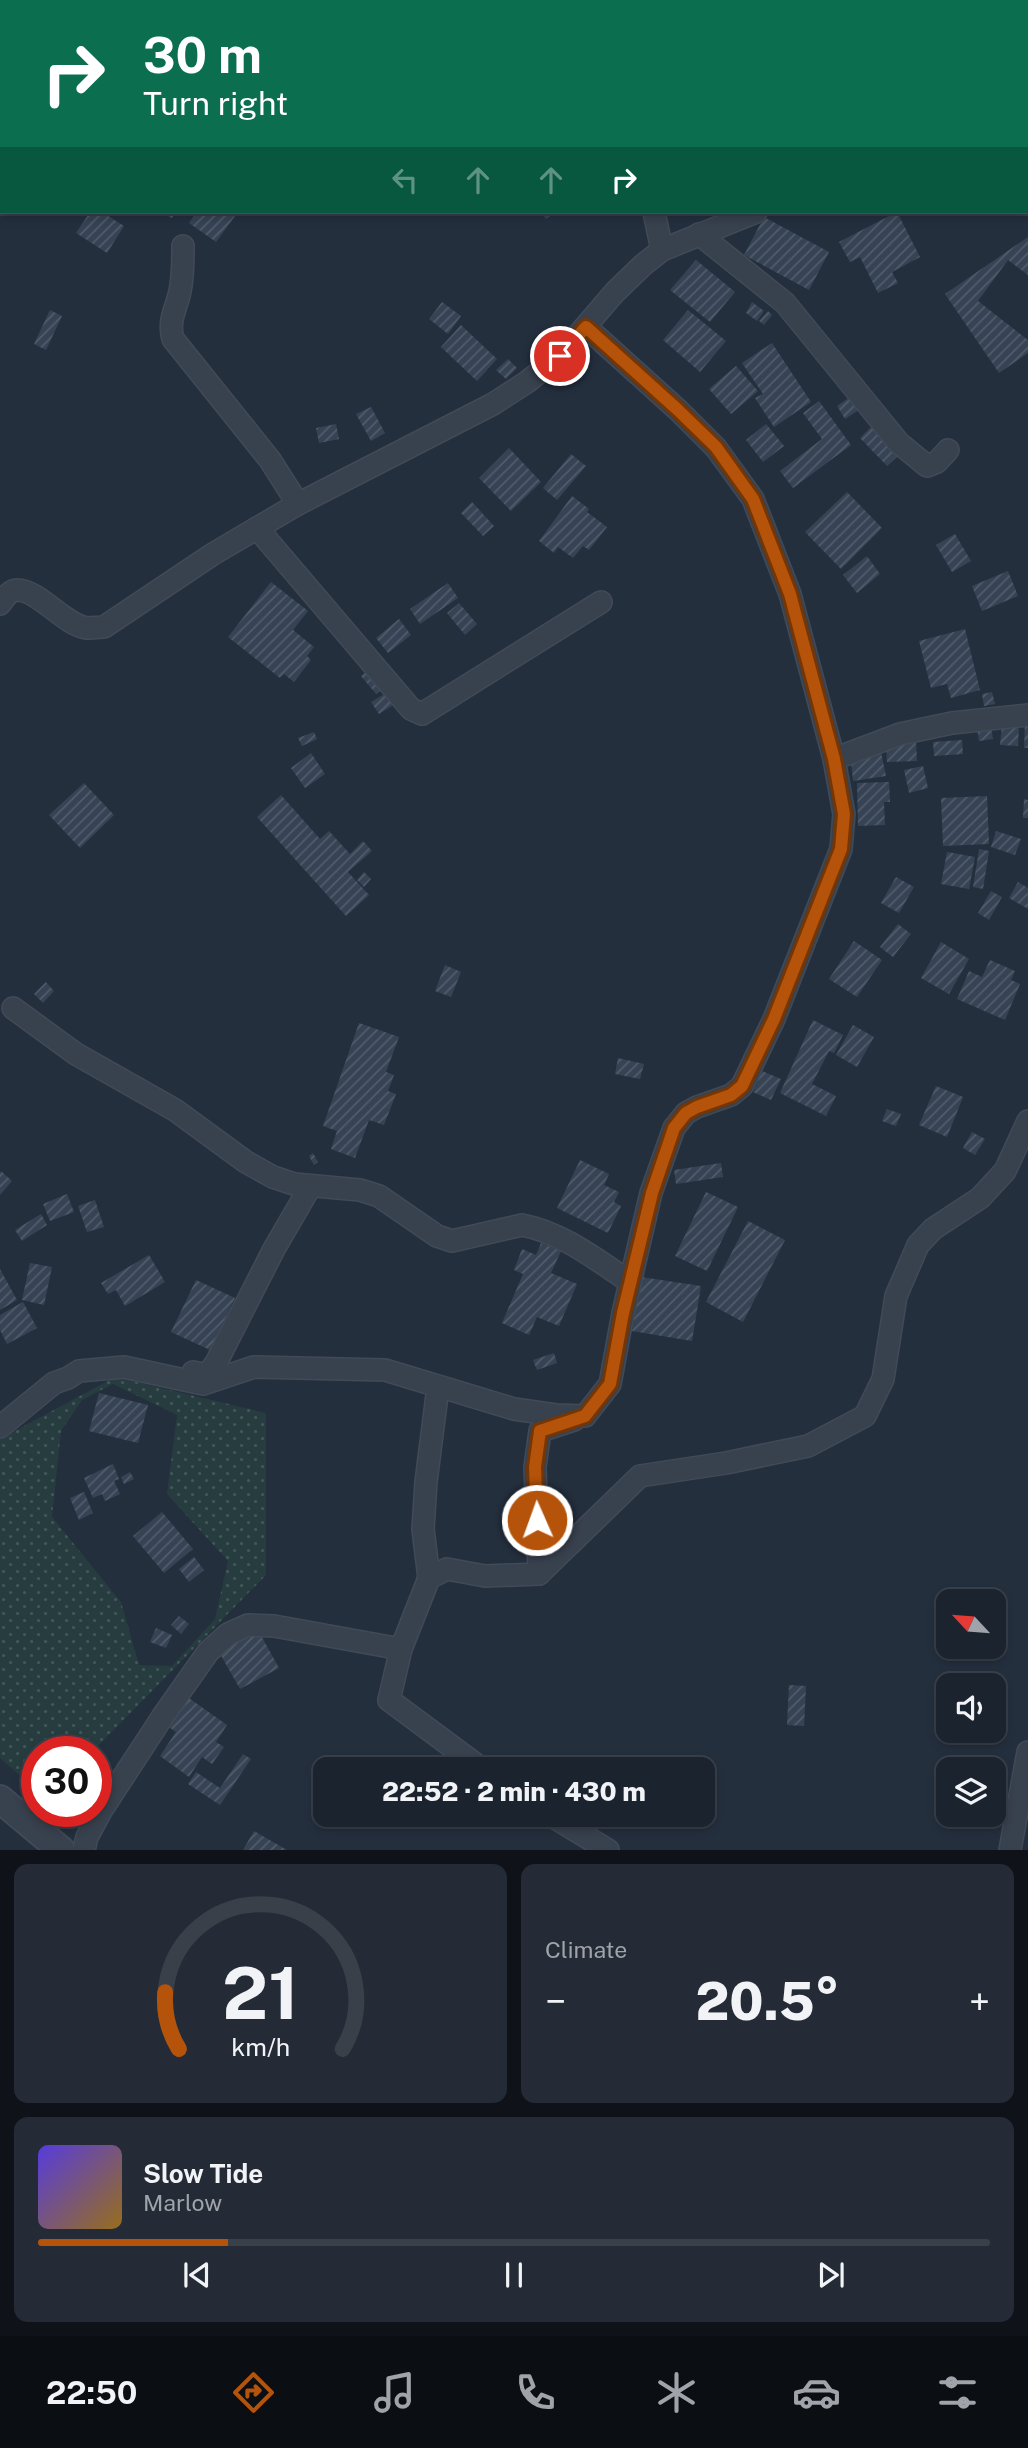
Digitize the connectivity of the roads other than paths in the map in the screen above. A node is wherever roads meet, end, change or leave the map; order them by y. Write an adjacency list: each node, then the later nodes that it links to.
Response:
1 (654, 214): 5 (street)
2 (751, 214): 3 (street)
3 (699, 234): 5 (street); 7 (street)
4 (183, 246): 8 (street)
5 (662, 250): 6 (street)
6 (586, 327): 8 (street); 13 (street)
7 (948, 450)
8 (298, 504): 9 (street)
9 (257, 528): 10 (street); 11 (street)
10 (601, 602)
11 (0, 604)
12 (1028, 715): 13 (street)
13 (834, 759): 17 (street)
14 (13, 1007): 16 (street)
15 (1028, 1121): 22 (street)
16 (310, 1187): 17 (street); 18 (street)
17 (630, 1282): 20 (street)
18 (67, 1366)
19 (438, 1387): 20 (street); 21 (street); 23 (street)
20 (585, 1416): 22 (street)
21 (0, 1427)
22 (539, 1574): 23 (street)
23 (429, 1578): 24 (street)
24 (401, 1649): 26 (street); 30 (street)
25 (1028, 1752): 32 (street)
26 (466, 1757)
27 (0, 1799): 29 (street)
28 (570, 1827): 31 (street)
29 (61, 1850)
30 (84, 1850)
31 (608, 1850)
32 (1010, 1850)

